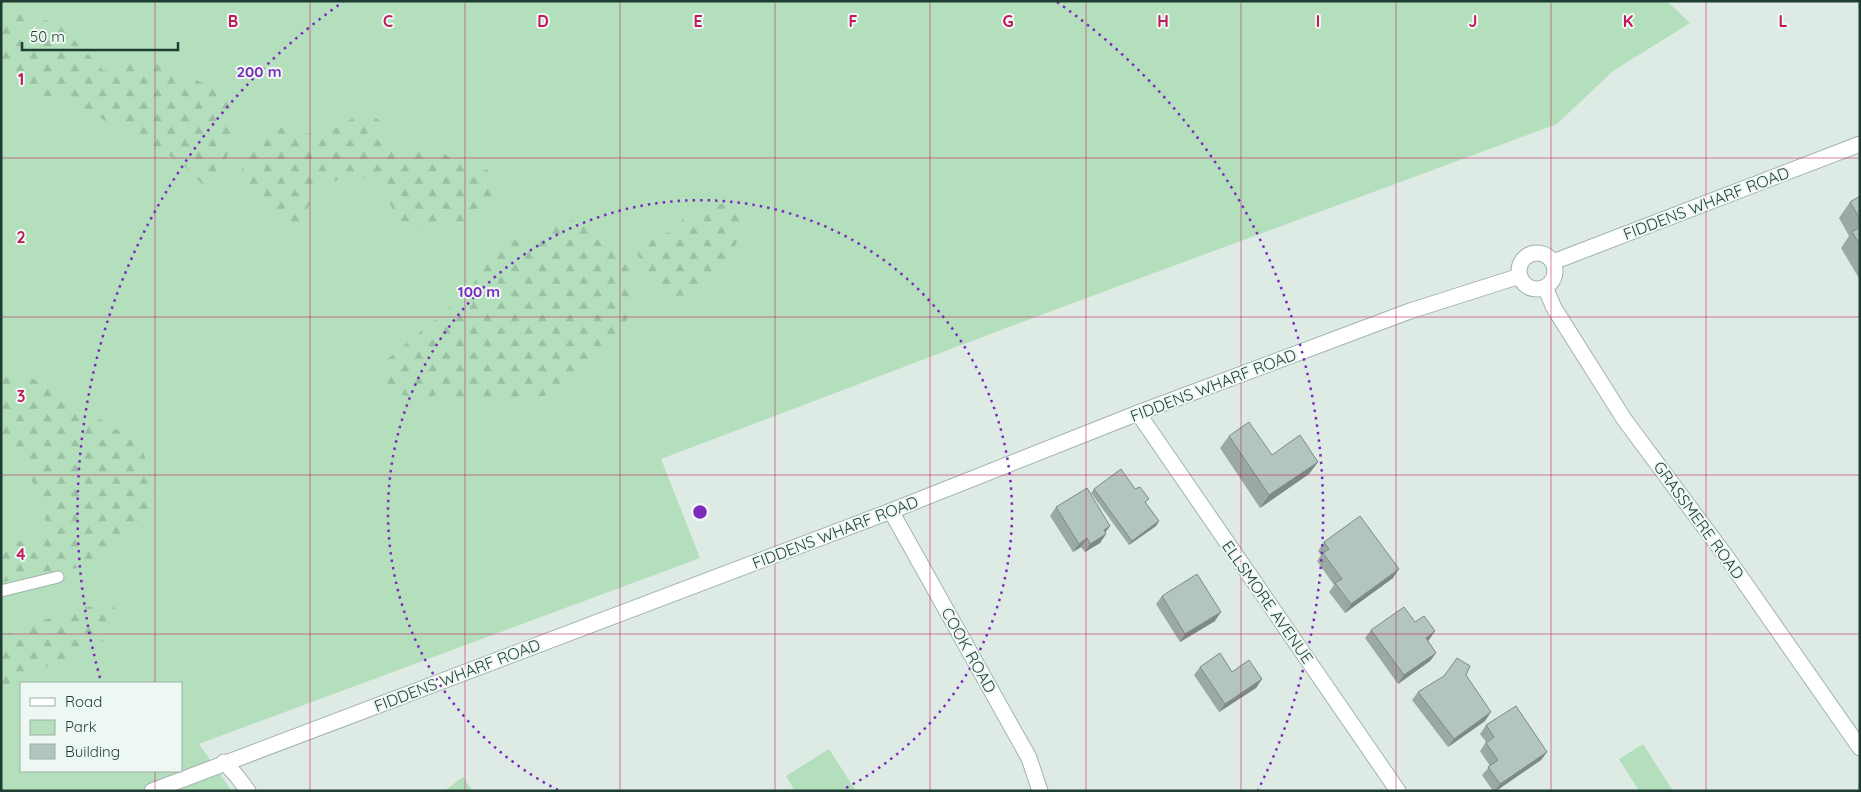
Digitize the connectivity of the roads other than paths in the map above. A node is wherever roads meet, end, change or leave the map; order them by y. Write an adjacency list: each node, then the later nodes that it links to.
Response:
1 (1860, 144): 2 (street, FIDDENS WHARF ROAD)
2 (1553, 262): 3 (street); 4 (street)
3 (1520, 276): 4 (street); 5 (street, FIDDENS WHARF ROAD)
4 (1545, 287): 9 (street, GRASSMERE ROAD)
5 (1138, 413): 6 (street, FIDDENS WHARF ROAD); 14 (street, ELLSMORE AVENUE)
6 (891, 511): 10 (street, FIDDENS WHARF ROAD); 13 (street, COOK ROAD)
7 (58, 577): 8 (lane)
8 (1, 591)
9 (1860, 748)
10 (224, 762): 11 (street, FIDDENS WHARF ROAD); 12 (street)
11 (152, 791)
12 (248, 791)
13 (1040, 791)
14 (1398, 791)

